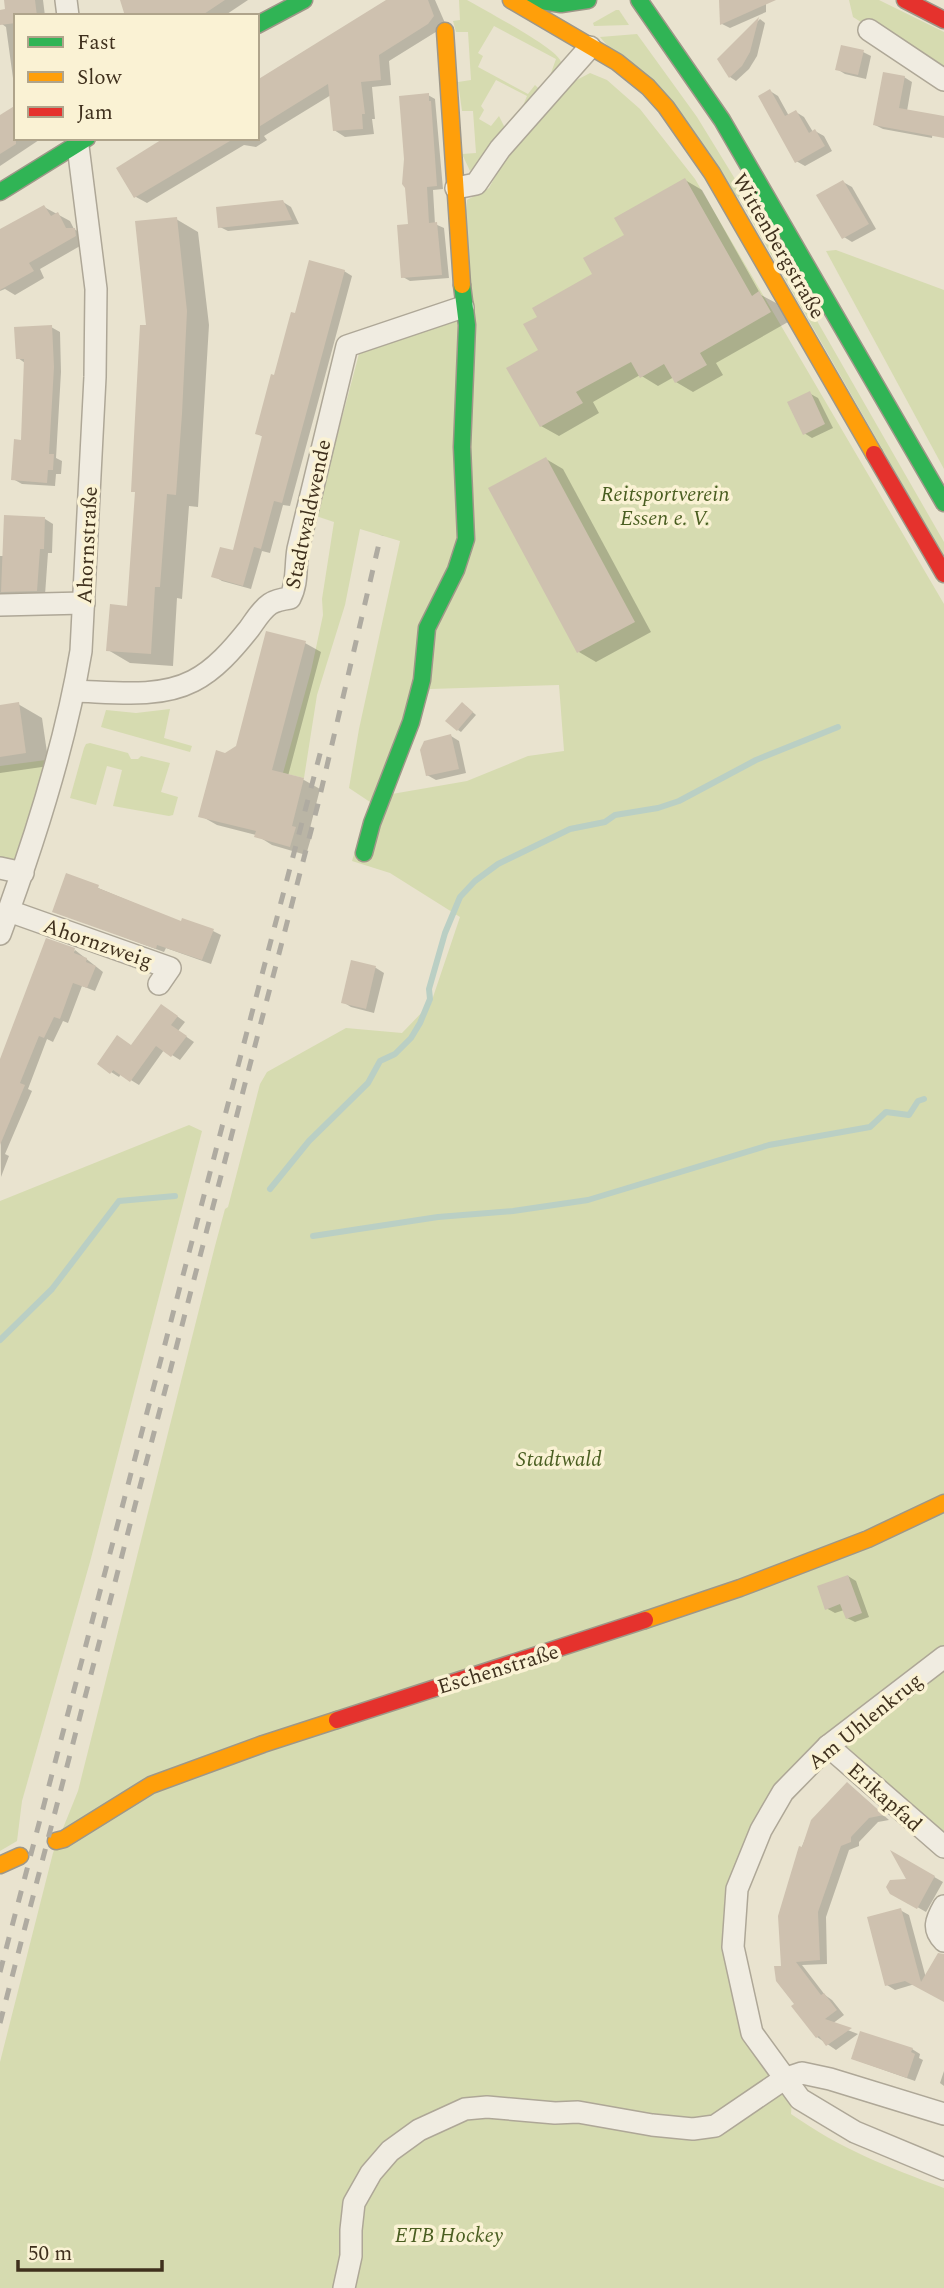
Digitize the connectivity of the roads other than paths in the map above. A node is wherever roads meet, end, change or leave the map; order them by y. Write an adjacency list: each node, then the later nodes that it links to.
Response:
1 (292, 0): 8 (street)
2 (304, 0): 8 (street)
3 (511, 0): 13 (street, Wittenbergstraße)
4 (535, 0): 5 (street)
5 (588, 0)
6 (639, 0): 19 (street, Wittenbergstraße)
7 (905, 0): 9 (street)
8 (272, 16): 10 (street)
9 (944, 20)
10 (259, 24)
11 (869, 30): 14 (street)
12 (445, 31): 16 (street)
13 (590, 47): 16 (street); 20 (street, Wittenbergstraße)
14 (944, 80)
15 (81, 140): 17 (street); 21 (street, Ahornstraße)
16 (456, 188): 18 (street)
17 (0, 192)
18 (463, 307): 23 (street, Stadtwaldwende); 24 (street)
19 (944, 503)
20 (944, 574)
21 (84, 603): 22 (street); 23 (street, Ahornstraße)
22 (0, 605)
23 (74, 691): 26 (street, Ahornstraße)
24 (364, 853)
25 (0, 868): 26 (street)
26 (23, 873): 27 (street, Ahornstraße)
27 (9, 911): 28 (street, Ahornstraße); 29 (street, Ahornzweig)
28 (0, 934)
29 (159, 984)
30 (944, 1503): 33 (street, Eschenstraße)
31 (944, 1657): 32 (street, Am Uhlenkrug)
32 (828, 1746): 34 (street, Erikapfad); 39 (street, Am Uhlenkrug)
33 (56, 1841)
34 (944, 1847)
35 (20, 1856): 36 (street)
36 (0, 1865)
37 (944, 1906): 38 (street)
38 (944, 1941)
39 (784, 2079): 40 (street); 41 (street, Am Uhlenkrug); 42 (street)
40 (944, 2114)
41 (944, 2169)
42 (344, 2288)

